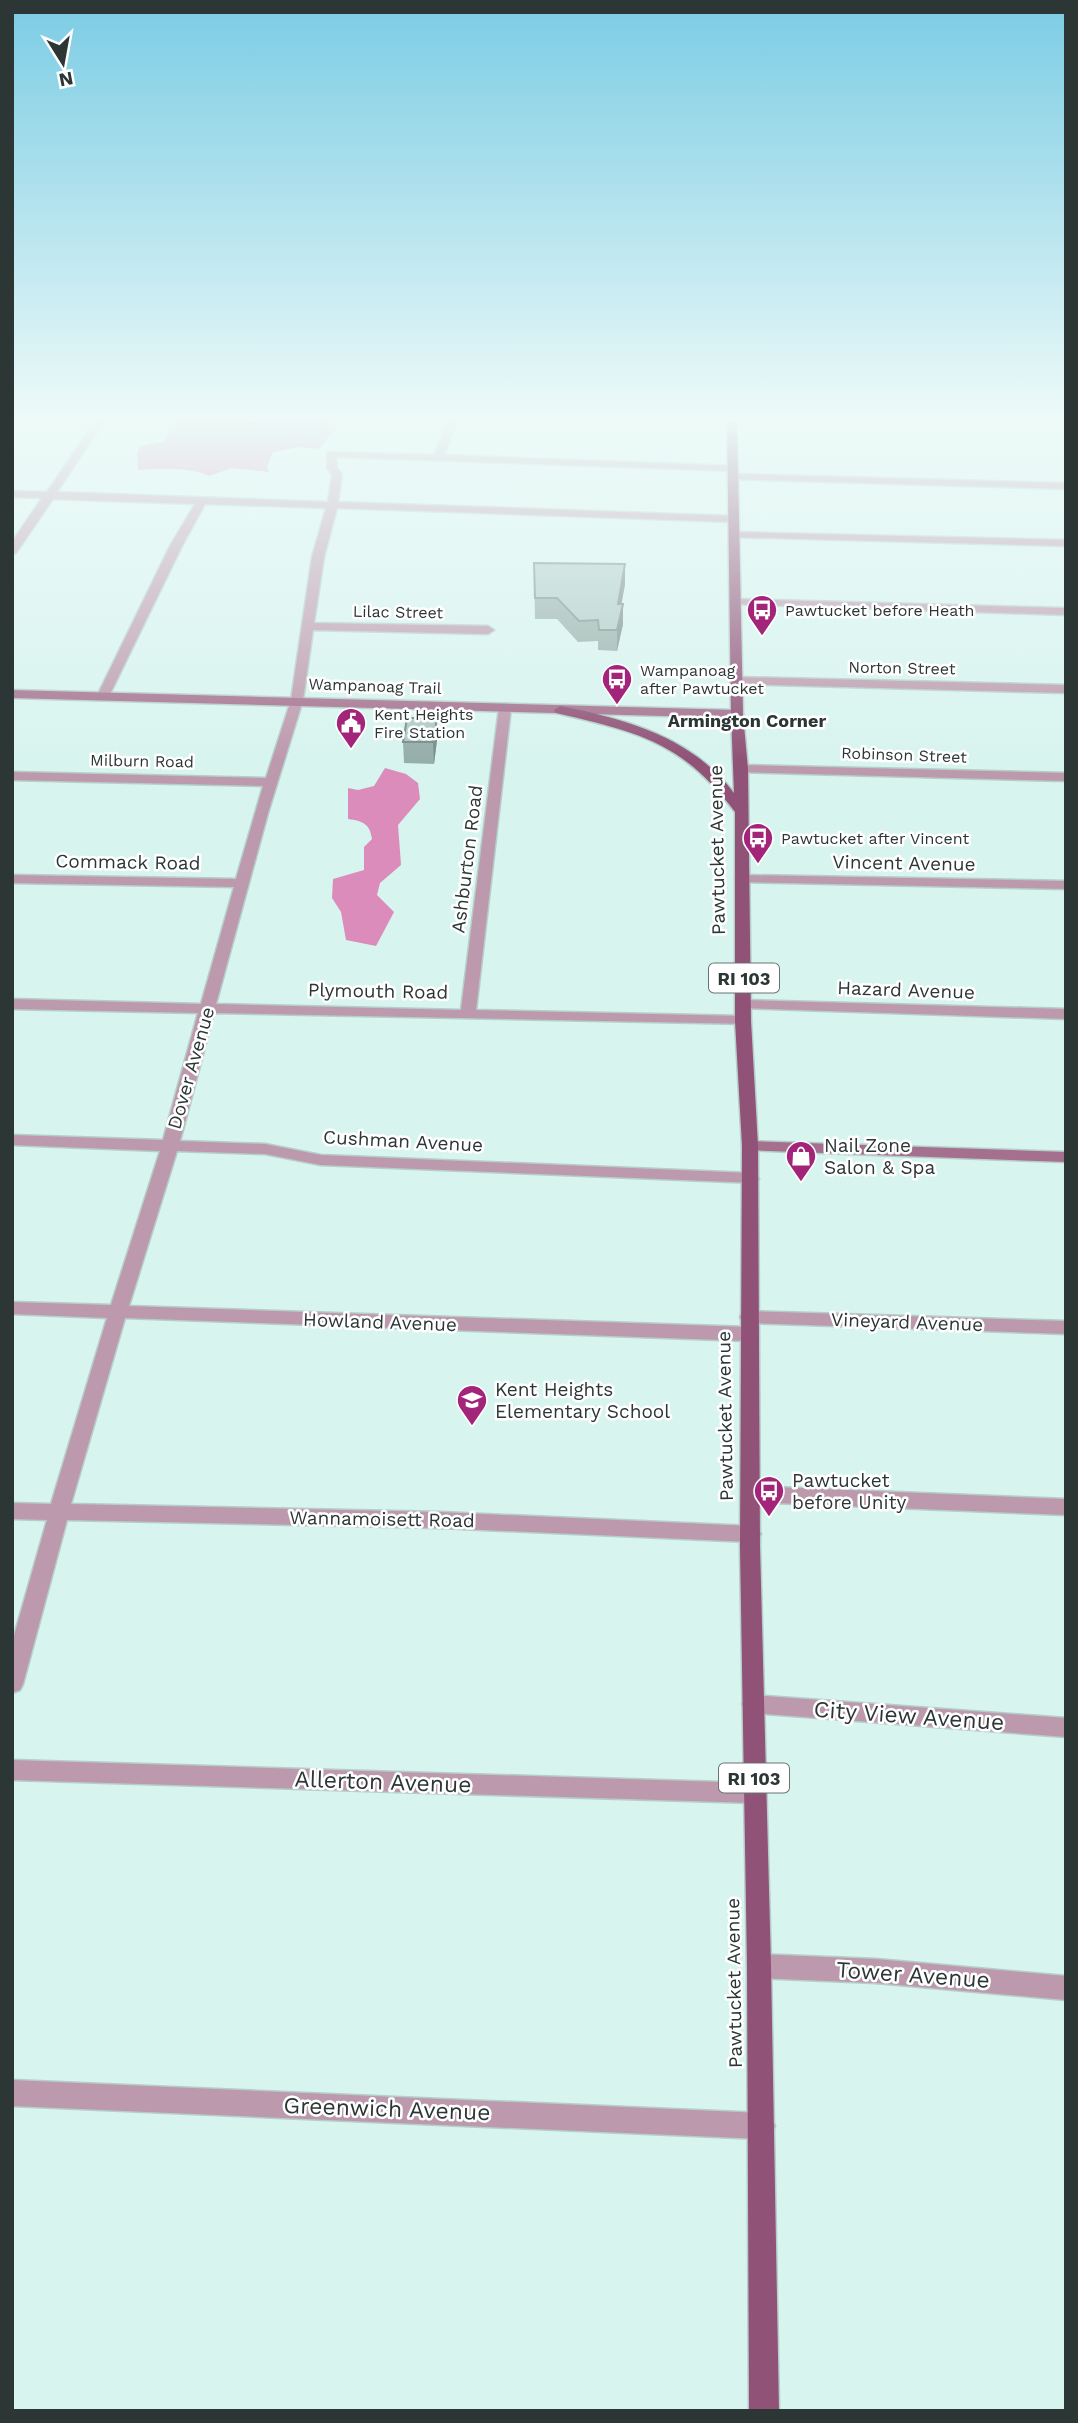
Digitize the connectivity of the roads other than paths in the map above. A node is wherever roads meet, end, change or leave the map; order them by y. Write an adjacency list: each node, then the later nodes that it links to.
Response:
1 (23, 535): 7 (street)
2 (182, 535): 15 (street)
3 (324, 535): 10 (street, Dover Avenue)
4 (734, 535): 8 (main road, Pawtucket Avenue / RI 103)
5 (737, 535): 6 (street)
6 (1066, 543)
7 (12, 551)
8 (736, 602): 9 (street); 12 (main road, Pawtucket Avenue / RI 103)
9 (1066, 612)
10 (308, 626): 11 (street, Lilac Street); 16 (street, Dover Avenue)
11 (488, 630)
12 (737, 681): 13 (street, Norton Street); 19 (main road, Pawtucket Avenue / RI 103)
13 (1066, 689)
14 (12, 694): 15 (main road, Wampanoag Trail)
15 (103, 696): 16 (main road, Wampanoag Trail)
16 (297, 700): 17 (main road, Wampanoag Trail); 23 (street, Dover Avenue)
17 (505, 708): 18 (main road, Wampanoag Trail); 32 (street, Ashburton Road)
18 (560, 710): 19 (main road, Wampanoag Trail); 24 (main road)
19 (737, 714): 20 (main road, Pawtucket Avenue / RI 103)
20 (741, 769): 22 (street, Robinson Street); 24 (main road, Pawtucket Avenue / RI 103)
21 (12, 776): 23 (street, Milburn Road)
22 (1066, 777)
23 (270, 782): 27 (street, Dover Avenue)
24 (740, 810): 26 (main road, Pawtucket Avenue / RI 103)
25 (12, 879): 27 (street, Commack Road)
26 (742, 879): 28 (street, Vincent Avenue); 31 (main road, Pawtucket Avenue / RI 103)
27 (243, 883): 30 (street, Dover Avenue)
28 (1066, 885)
29 (12, 1004): 30 (street, Plymouth Road)
30 (209, 1008): 32 (street, Plymouth Road); 35 (street, Dover Avenue)
31 (744, 1013): 32 (street, Plymouth Road); 33 (street, Hazard Avenue); 36 (main road, Pawtucket Avenue / RI 103)
32 (467, 1014)
33 (1066, 1014)
34 (12, 1140): 35 (street, Cushman Avenue)
35 (170, 1145): 38 (street, Cushman Avenue); 40 (street, Dover Avenue)
36 (750, 1146): 37 (main road); 38 (main road, Pawtucket Avenue / RI 103)
37 (1066, 1157)
38 (750, 1179): 41 (main road, Pawtucket Avenue / RI 103)
39 (12, 1308): 40 (street, Howland Avenue)
40 (118, 1311): 41 (street, Howland Avenue); 46 (street, Dover Avenue)
41 (749, 1326): 42 (street, Vineyard Avenue); 43 (main road, Pawtucket Avenue / RI 103)
42 (1066, 1328)
43 (751, 1494): 44 (street); 47 (main road, Pawtucket Avenue / RI 103)
44 (1066, 1507)
45 (12, 1511): 46 (street, Wannamoisett Road)
46 (60, 1513): 47 (street, Wannamoisett Road); 48 (street, Dover Avenue)
47 (751, 1534): 49 (main road, Pawtucket Avenue / RI 103)
48 (12, 1684)
49 (753, 1704): 50 (street, City View Avenue); 52 (main road, Pawtucket Avenue / RI 103)
50 (1066, 1728)
51 (12, 1770): 52 (street, Allerton Avenue)
52 (754, 1793): 53 (main road, Pawtucket Avenue / RI 103)
53 (760, 1966): 54 (street, Tower Avenue); 56 (main road, Pawtucket Avenue / RI 103)
54 (1066, 1988)
55 (12, 2093): 56 (street, Greenwich Avenue)
56 (762, 2126): 57 (main road, Pawtucket Avenue / RI 103)
57 (764, 2411)

